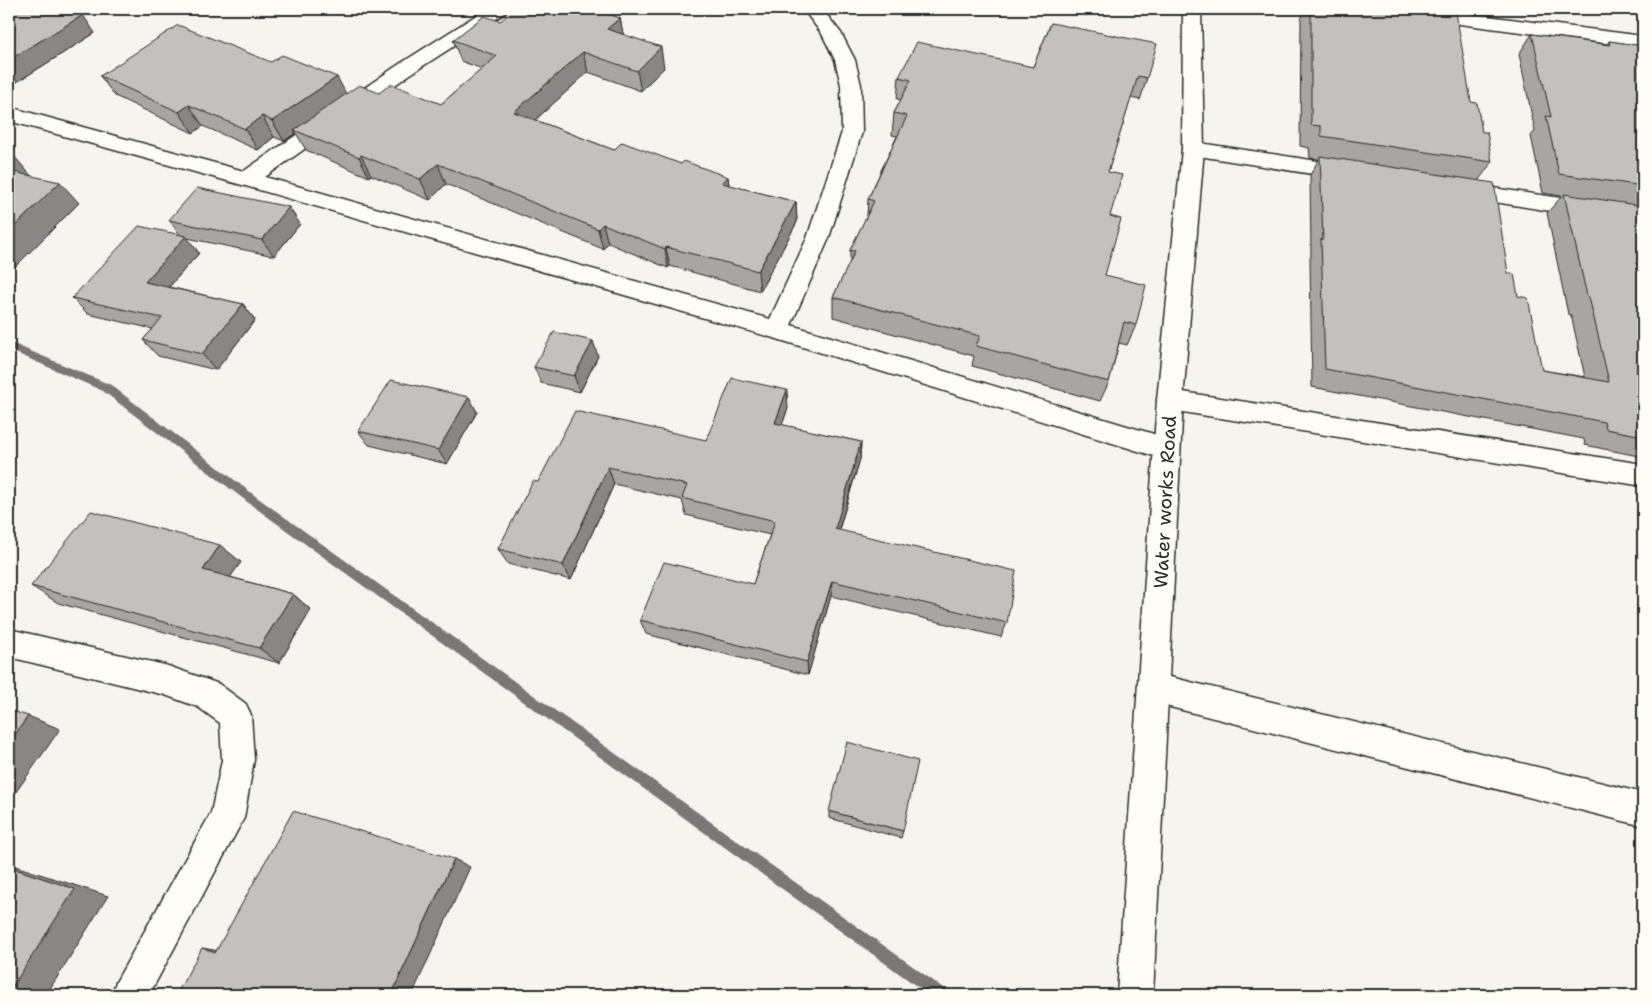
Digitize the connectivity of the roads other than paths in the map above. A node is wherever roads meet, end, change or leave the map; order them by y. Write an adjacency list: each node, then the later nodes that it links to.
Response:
1 (498, 9): 9 (street)
2 (812, 9): 12 (street)
3 (1192, 9): 7 (street, Water works Road)
4 (1391, 9): 5 (street)
5 (1643, 42)
6 (9, 114): 9 (street)
7 (1194, 149): 8 (street); 13 (street, Water works Road)
8 (1370, 176)
9 (247, 179): 12 (street)
10 (1438, 187): 11 (street)
11 (1643, 218)
12 (777, 330): 14 (street)
13 (1170, 400): 14 (street, Water works Road); 15 (street)
14 (1167, 449): 17 (street, Water works Road)
15 (1643, 475)
16 (9, 643): 19 (street)
17 (1154, 688): 18 (street); 20 (street, Water works Road)
18 (1643, 810)
19 (129, 995)
20 (1134, 995)

